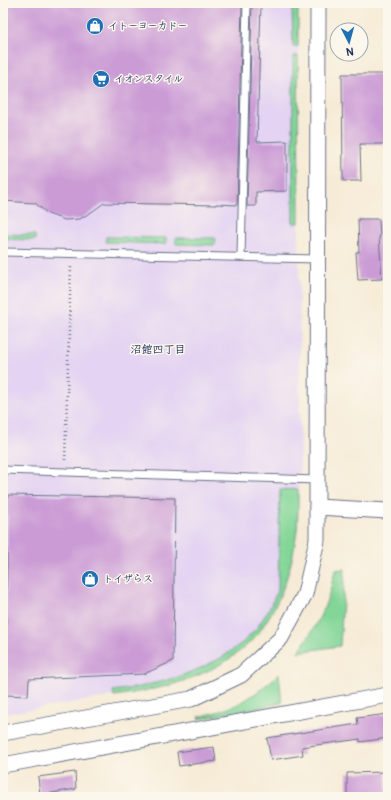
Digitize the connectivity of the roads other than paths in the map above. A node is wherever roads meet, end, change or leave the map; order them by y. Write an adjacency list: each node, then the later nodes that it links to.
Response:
1 (246, 3): 4 (lane)
2 (318, 3): 5 (street)
3 (3, 252): 4 (lane)
4 (241, 257): 5 (lane)
5 (318, 259): 7 (street)
6 (3, 470): 7 (lane)
7 (317, 480): 8 (street)
8 (317, 507): 9 (street); 11 (street)
9 (388, 511)
10 (388, 695): 12 (street)
11 (3, 733)
12 (3, 765)

